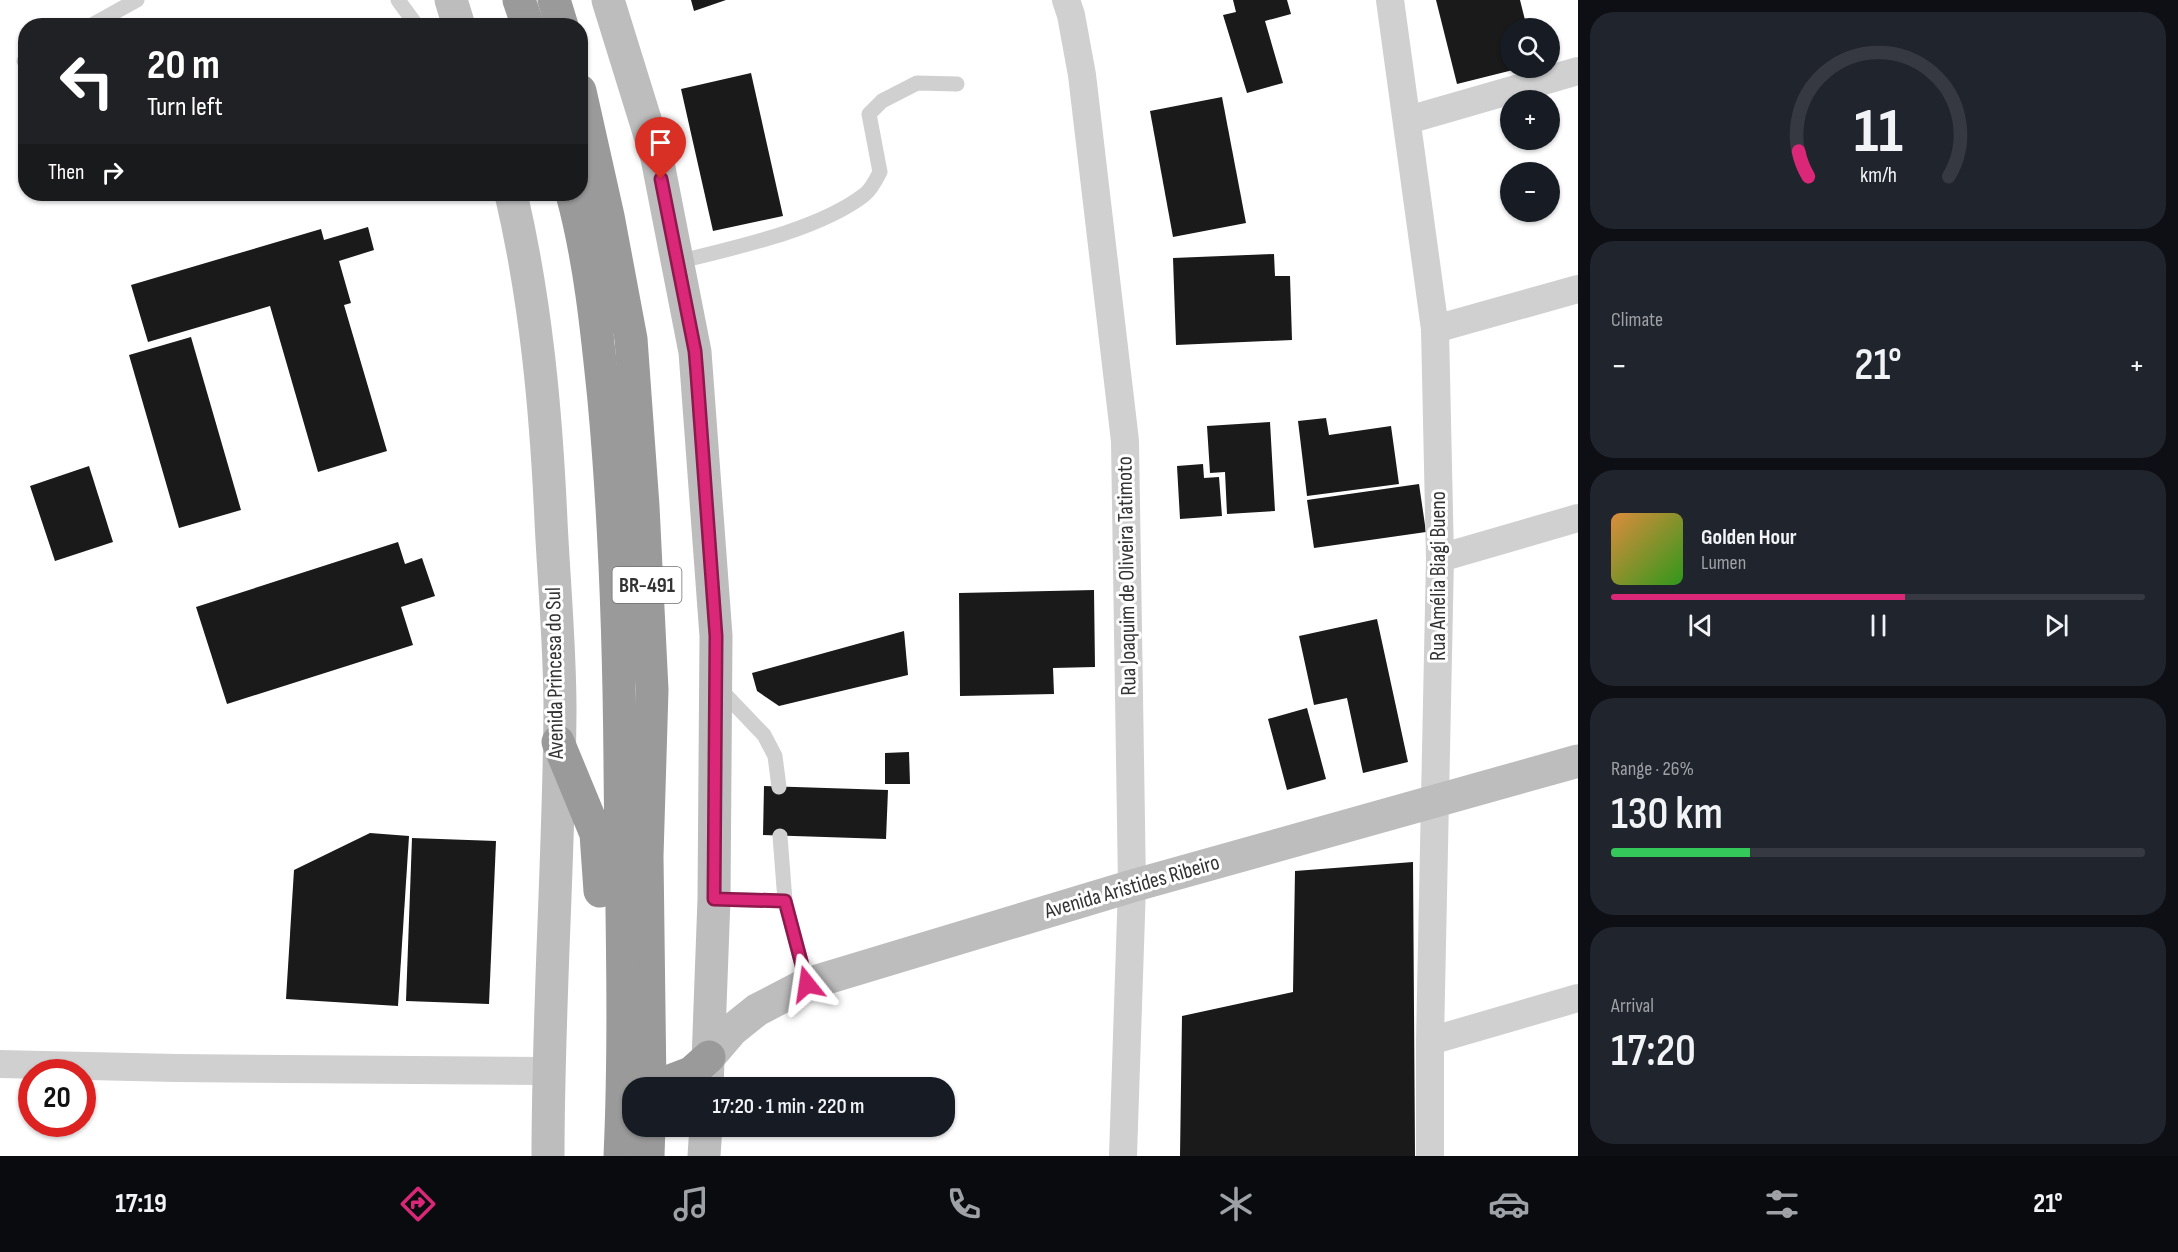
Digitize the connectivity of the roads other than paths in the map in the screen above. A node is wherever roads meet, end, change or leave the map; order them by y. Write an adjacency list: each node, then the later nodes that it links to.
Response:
1 (137, 0): 9 (lane)
2 (398, 0): 10 (lane)
3 (451, 0): 11 (main road)
4 (519, 0): 12 (highway)
5 (554, 0): 13 (highway)
6 (608, 0): 20 (main road)
7 (1066, 0): 31 (street, Rua Joaquim de Oliveira Tatimoto)
8 (1390, 0): 16 (street, Rua Amélia Biagi Bueno)
9 (104, 18)
10 (411, 18)
11 (457, 18)
12 (525, 18)
13 (560, 18)
14 (1578, 71): 16 (street)
15 (957, 84): 20 (lane)
16 (1408, 120): 22 (street, Rua Amélia Biagi Bueno)
17 (588, 127): 41 (highway, BR-491)
18 (513, 201): 26 (main road, Avenida Princesa do Sul)
19 (574, 201): 42 (highway, BR-491)
20 (677, 262): 25 (main road)
21 (1578, 289): 22 (street)
22 (1436, 329): 24 (street, Rua Amélia Biagi Bueno)
23 (1578, 518): 24 (street)
24 (1440, 558): 29 (street, Rua Amélia Biagi Bueno)
25 (715, 684): 28 (lane); 32 (main road)
26 (558, 742): 38 (main road, Avenida Princesa do Sul); 40 (highway)
27 (1578, 760): 29 (main road, Avenida Aristides Ribeiro)
28 (779, 787)
29 (1435, 801): 31 (main road, Avenida Aristides Ribeiro); 36 (street, Rua Amélia Biagi Bueno)
30 (780, 836): 33 (lane)
31 (1132, 886): 34 (main road, Avenida Aristides Ribeiro); 51 (street, Rua Joaquim de Oliveira Tatimoto)
32 (714, 899): 33 (lane); 39 (main road)
33 (785, 901): 34 (lane)
34 (807, 984): 39 (main road, Avenida Aristides Ribeiro)
35 (1578, 998): 36 (street)
36 (1430, 1041): 52 (street, Rua Amélia Biagi Bueno)
37 (0, 1064): 38 (street)
38 (548, 1071): 47 (main road, Avenida Princesa do Sul)
39 (708, 1072): 43 (highway)
40 (637, 1077)
41 (641, 1077)
42 (641, 1077)
43 (680, 1077)
44 (625, 1137): 48 (highway, BR-491)
45 (649, 1137): 49 (highway)
46 (706, 1137): 50 (main road)
47 (548, 1156)
48 (620, 1156)
49 (648, 1156)
50 (705, 1156)
51 (1123, 1156)
52 (1430, 1156)

